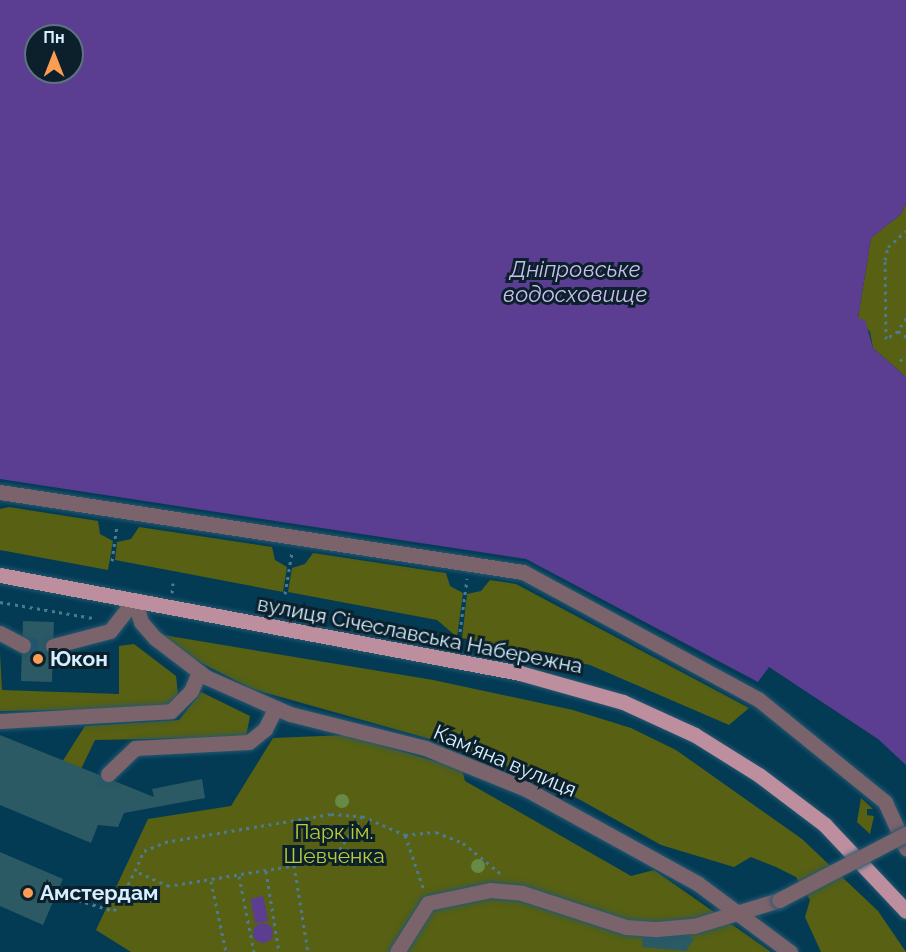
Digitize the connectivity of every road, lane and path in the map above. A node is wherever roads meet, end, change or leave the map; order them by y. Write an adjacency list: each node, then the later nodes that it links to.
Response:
1 (906, 231): 3 (path)
2 (906, 318): 3 (path)
3 (898, 331): 4 (path)
4 (906, 337)
5 (906, 355): 6 (path)
6 (900, 361)
7 (0, 492): 8 (street)
8 (119, 510): 9 (street); 10 (path)
9 (294, 536): 11 (street); 13 (path)
10 (112, 561)
11 (469, 563): 16 (path); 26 (street)
12 (0, 575): 14 (main road, вулиця Січеславська Набережна)
13 (285, 594)
14 (134, 600): 18 (street); 19 (street, Кам'яна вулиця); 35 (main road, вулиця Січеславська Набережна)
15 (0, 633): 17 (street)
16 (459, 639)
17 (23, 645)
18 (53, 646)
19 (199, 672): 20 (street, Кам'яна вулиця); 21 (street)
20 (276, 709): 22 (street); 36 (street, Кам'яна вулиця)
21 (0, 721)
22 (108, 774)
23 (362, 816): 25 (path); 27 (path); 28 (path)
24 (906, 834): 36 (street, bridge)
25 (405, 835): 32 (path); 34 (path)
26 (906, 848)
27 (294, 865): 29 (path); 40 (path)
28 (135, 871): 31 (path); 33 (path)
29 (266, 871): 30 (path); 39 (path)
30 (239, 876): 31 (path); 38 (path)
31 (212, 881): 37 (path)
32 (522, 892): 34 (street); 36 (street)
33 (71, 898)
34 (428, 903): 41 (street)
35 (906, 911)
36 (739, 913): 42 (street, Кам'яна вулиця)
37 (226, 952)
38 (254, 952)
39 (279, 952)
40 (308, 952)
41 (397, 952)
42 (790, 952)

